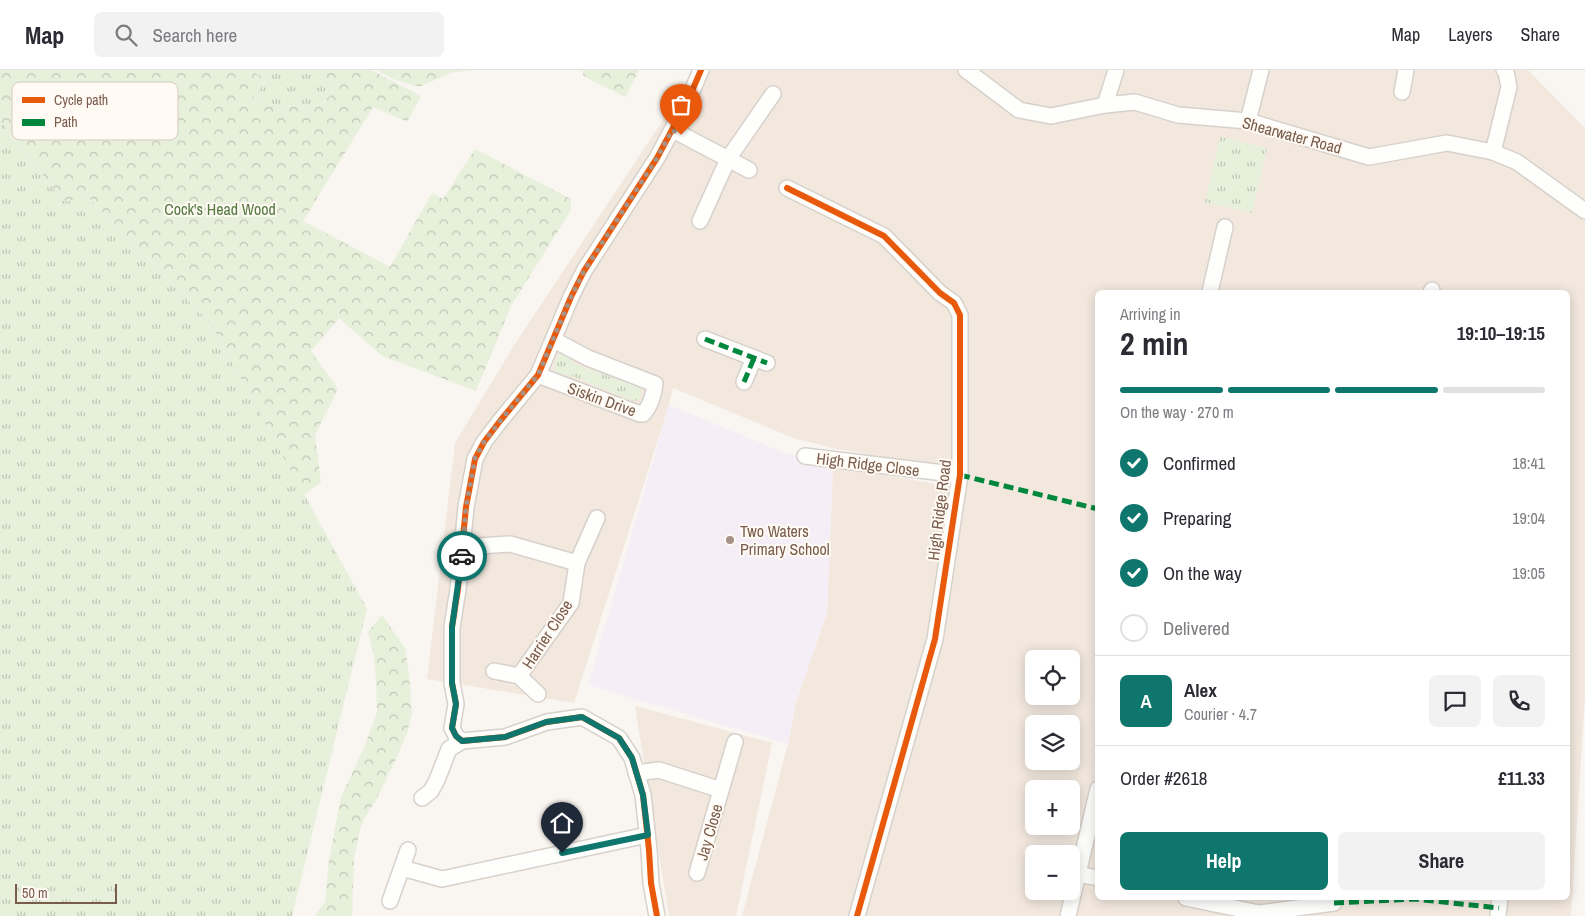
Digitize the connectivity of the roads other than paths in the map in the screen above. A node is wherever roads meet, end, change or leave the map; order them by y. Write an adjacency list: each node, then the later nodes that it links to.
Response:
1 (701, 70): 11 (street)
2 (966, 70): 9 (street, Shearwater Road)
3 (1116, 70): 9 (street)
4 (1261, 70): 10 (street)
5 (1406, 70): 7 (street)
6 (1504, 70): 12 (street)
7 (1402, 92)
8 (772, 94): 13 (street)
9 (1104, 105): 10 (street, Shearwater Road)
10 (1248, 121): 12 (street, Shearwater Road)
11 (672, 130): 13 (street); 21 (street)
12 (1493, 152): 16 (street, Shearwater Road)
13 (728, 159): 14 (street); 17 (street)
14 (749, 170)
15 (787, 188): 25 (street, High Ridge Road)
16 (1585, 211)
17 (700, 222)
18 (1225, 227): 19 (street)
19 (1210, 290)
20 (705, 339): 23 (street)
21 (554, 340): 22 (street); 22 (street, Siskin Drive)
22 (538, 375): 27 (street)
23 (744, 382)
24 (805, 456): 25 (street, High Ridge Close)
25 (960, 475): 51 (street, High Ridge Road)
26 (597, 518): 28 (street, Harrier Close)
27 (463, 547): 28 (street); 32 (street)
28 (577, 563): 30 (street, Harrier Close)
29 (494, 671): 30 (street, Harrier Close)
30 (519, 676): 31 (street)
31 (538, 694)
32 (462, 741): 34 (street); 36 (street)
33 (735, 742): 35 (street, Jay Close)
34 (636, 773): 35 (street, Jay Close); 38 (street)
35 (721, 790): 42 (street, Jay Close)
36 (422, 798)
37 (1095, 801): 40 (street)
38 (648, 835): 41 (street); 50 (street)
39 (408, 850): 41 (street)
40 (1080, 862)
41 (402, 868): 45 (street)
42 (697, 874)
43 (1080, 875): 44 (street)
44 (1095, 877)
45 (390, 900)
46 (1071, 900): 52 (street)
47 (1196, 900): 49 (street)
48 (1500, 900): 53 (street)
49 (1335, 905)
50 (658, 916)
51 (857, 916)
52 (1068, 916)
53 (1498, 916)

